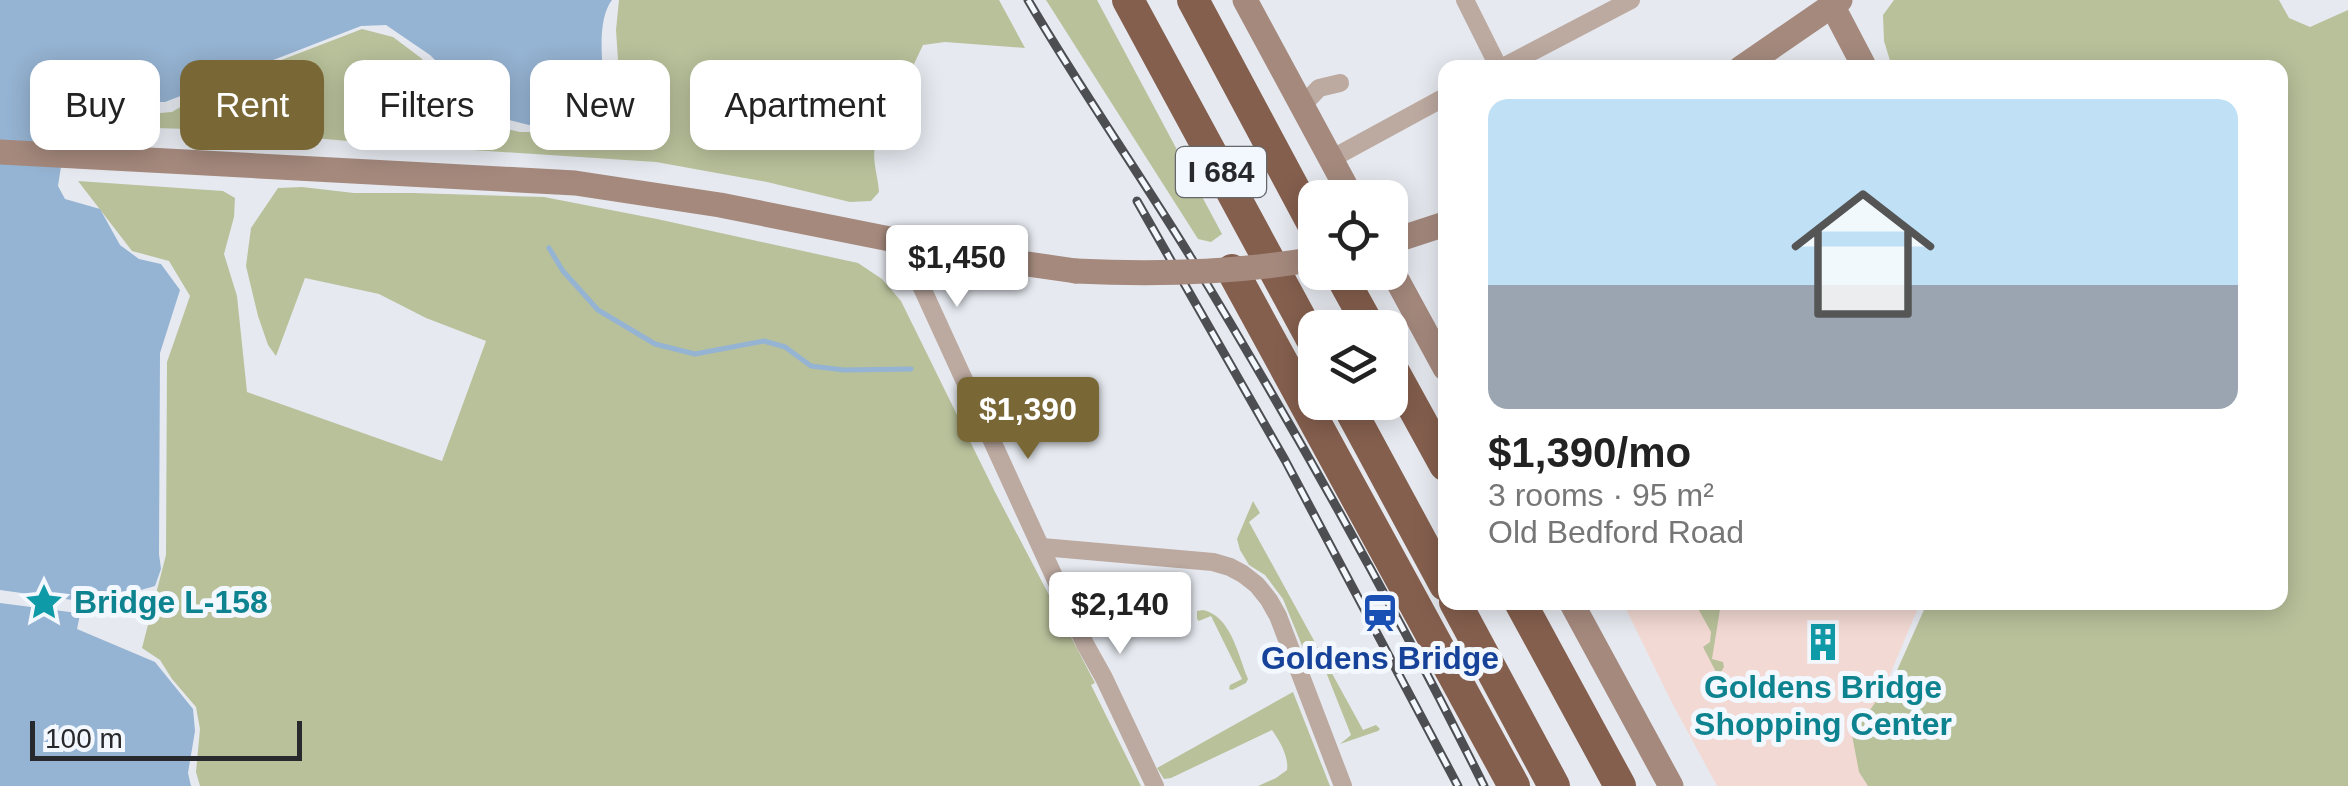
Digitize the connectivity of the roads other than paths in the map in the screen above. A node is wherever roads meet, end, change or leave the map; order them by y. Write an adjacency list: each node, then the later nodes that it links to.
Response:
1 (1128, 0): 24 (highway, I 684)
2 (1193, 0): 17 (highway, I 684)
3 (1245, 0): 13 (main road)
4 (1465, 0): 7 (street)
5 (1631, 0): 8 (street)
6 (1836, 3): 9 (main road); 10 (main road)
7 (1496, 60)
8 (1515, 60)
9 (1753, 60)
10 (1861, 60)
11 (1340, 82): 13 (street)
12 (1438, 101): 15 (street)
13 (1302, 106): 15 (main road)
14 (0, 152): 20 (main road)
15 (1331, 158): 16 (main road)
16 (1343, 180)
17 (1298, 196)
18 (1438, 226): 19 (main road)
19 (1408, 236)
20 (901, 242): 22 (main road, bridge); 29 (street)
21 (1298, 261): 22 (main road, bridge)
22 (1232, 270): 34 (highway)
23 (1403, 290): 25 (main road)
24 (1298, 314)
25 (1438, 355)
26 (1408, 398): 28 (highway)
27 (1356, 420): 30 (highway)
28 (1438, 452)
29 (1042, 547): 35 (street); 36 (street)
30 (1438, 571)
31 (1459, 610): 37 (highway)
32 (1524, 610): 38 (highway)
33 (1575, 610): 39 (main road)
34 (1507, 772)
35 (1156, 786)
36 (1343, 786)
37 (1554, 786)
38 (1620, 786)
39 (1671, 786)

